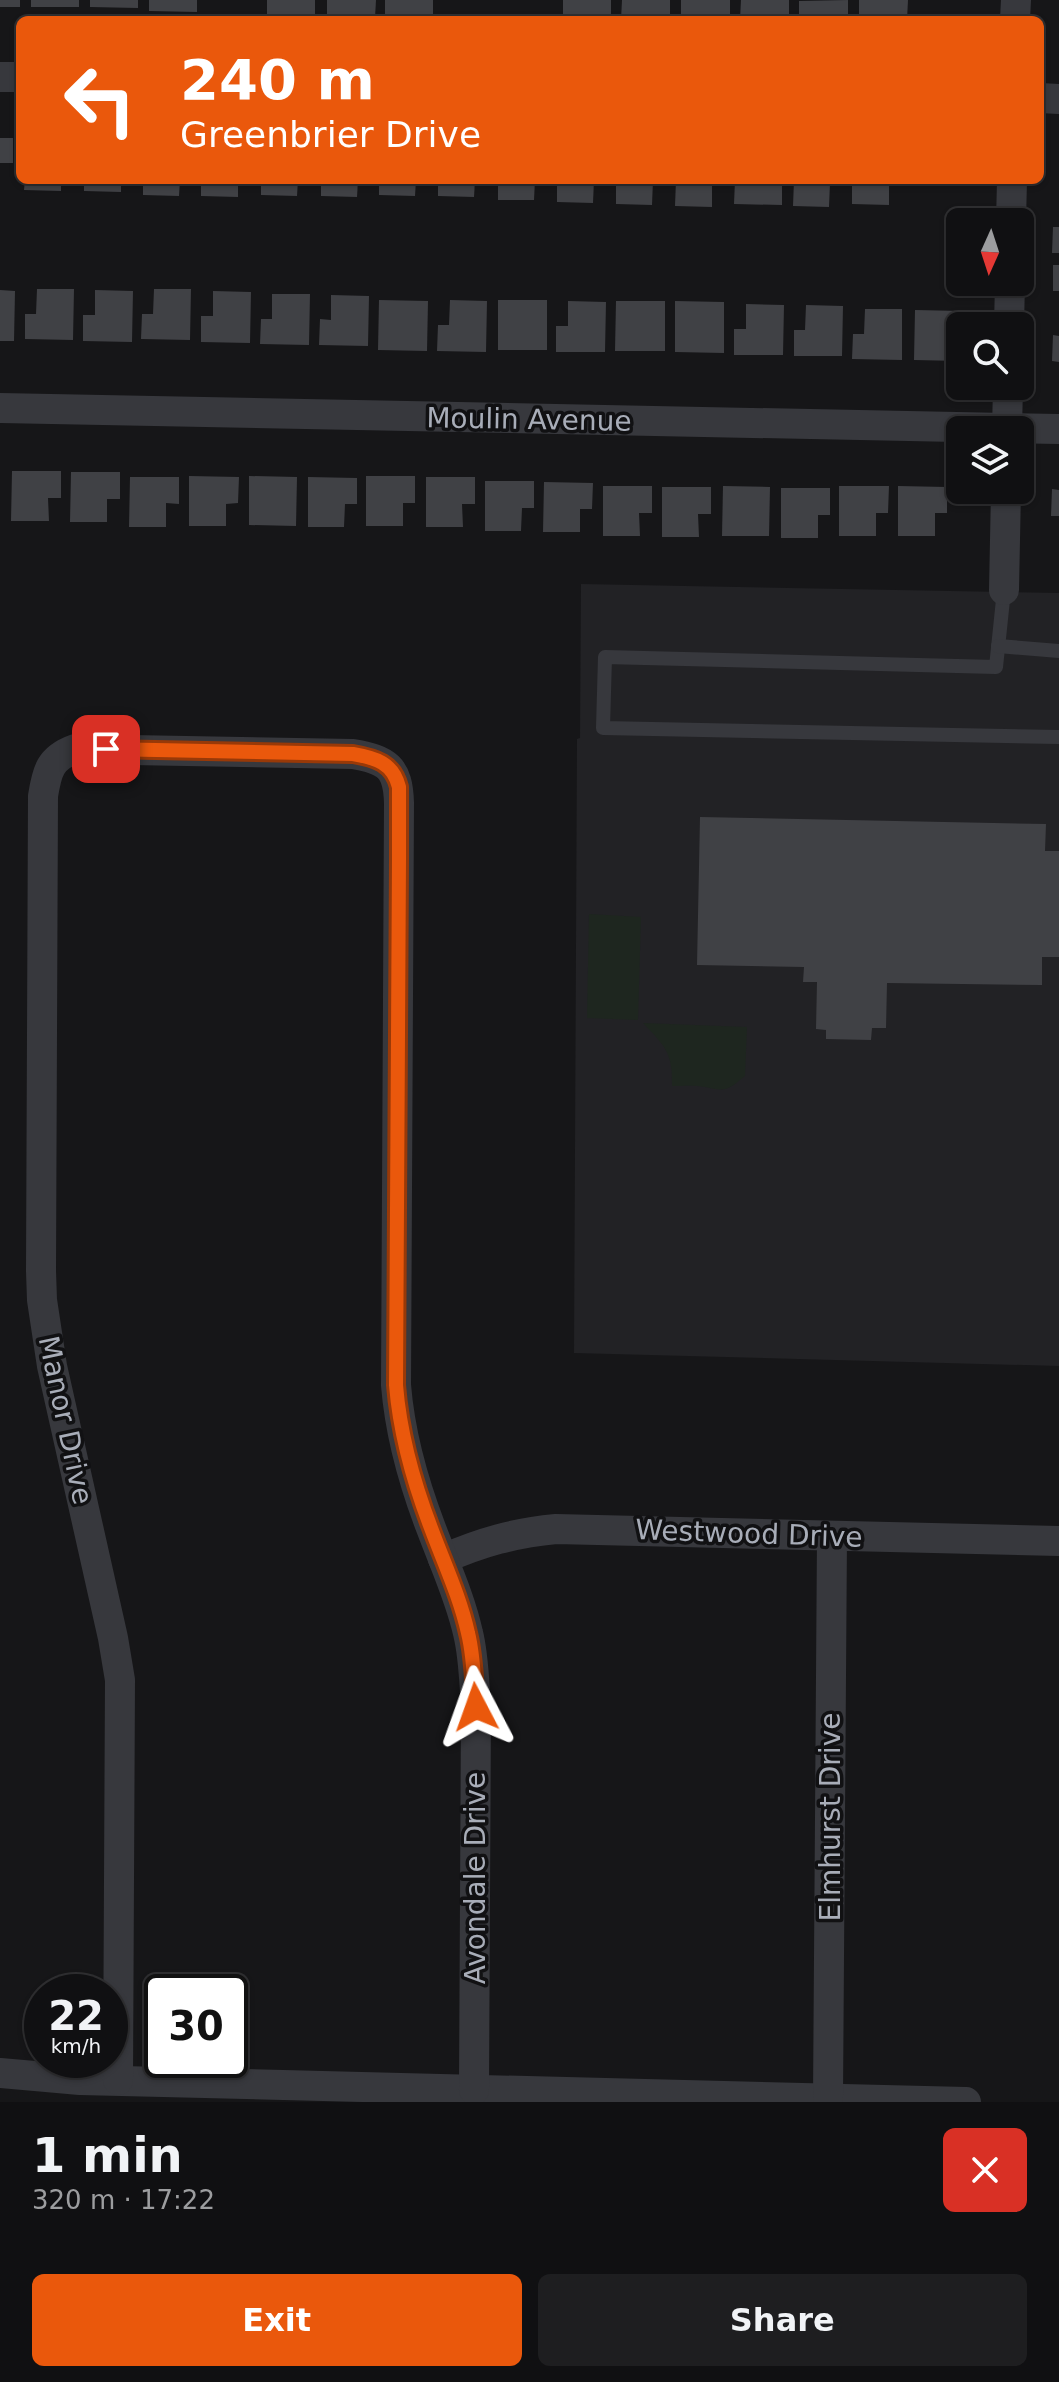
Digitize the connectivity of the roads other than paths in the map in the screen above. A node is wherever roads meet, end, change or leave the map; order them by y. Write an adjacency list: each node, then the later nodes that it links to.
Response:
1 (1012, 184): 2 (street)
2 (1011, 208)
3 (0, 408): 4 (street, Moulin Avenue)
4 (946, 428)
5 (1034, 429): 6 (street, Moulin Avenue)
6 (1059, 429)
7 (1006, 504): 8 (street)
8 (1004, 590): 9 (lane)
9 (998, 646): 10 (lane); 11 (lane)
10 (1059, 651)
11 (1059, 737)
12 (55, 760): 15 (street, Avondale Drive); 17 (street, Manor Drive)
13 (832, 1536): 14 (street, Westwood Drive); 15 (street, Westwood Drive); 19 (street, Elmhurst Drive)
14 (1059, 1541)
15 (443, 1559): 18 (street, Avondale Drive)
16 (0, 2073): 17 (street)
17 (118, 2080): 18 (street)
18 (474, 2090): 19 (street)
19 (828, 2098): 20 (street)
20 (966, 2102)

